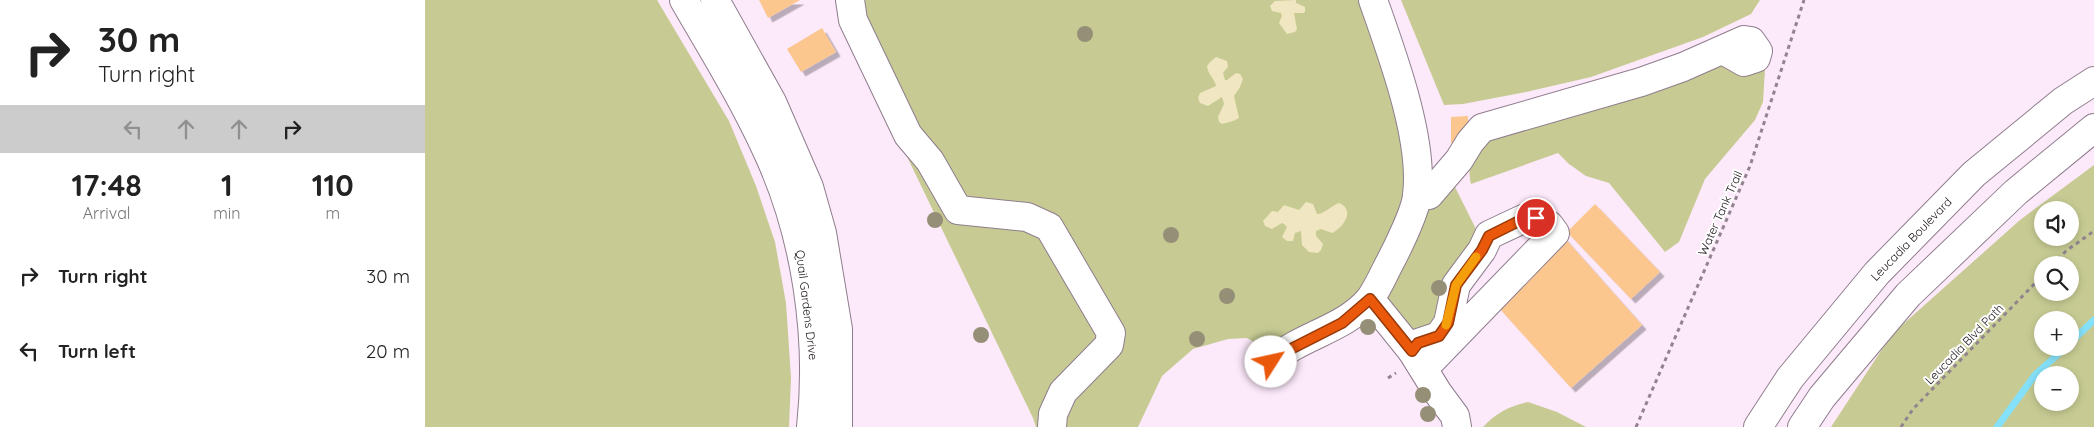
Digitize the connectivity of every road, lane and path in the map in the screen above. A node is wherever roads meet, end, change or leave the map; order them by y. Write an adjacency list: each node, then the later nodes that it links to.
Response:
1 (684, 0): 16 (main road, Quail Gardens Drive)
2 (715, 0): 17 (main road, Quail Gardens Drive)
3 (850, 0): 18 (main road)
4 (1373, 0): 9 (main road)
5 (1804, 0): 20 (path, Water Tank Trail)
6 (1723, 50): 9 (main road)
7 (2094, 81): 21 (main road, Leucadia Boulevard)
8 (2094, 128): 22 (main road)
9 (1417, 197): 13 (main road)
10 (2094, 231): 11 (path)
11 (2061, 256)
12 (2034, 284): 23 (path, Leucadia Blvd Path)
13 (1370, 299): 14 (main road); 15 (main road)
14 (1416, 356): 14 (main road); 19 (main road)
15 (1271, 362)
16 (811, 427)
17 (837, 427)
18 (1052, 427)
19 (1457, 427)
20 (1636, 427)
21 (1758, 427)
22 (1802, 427)
23 (1901, 427)

